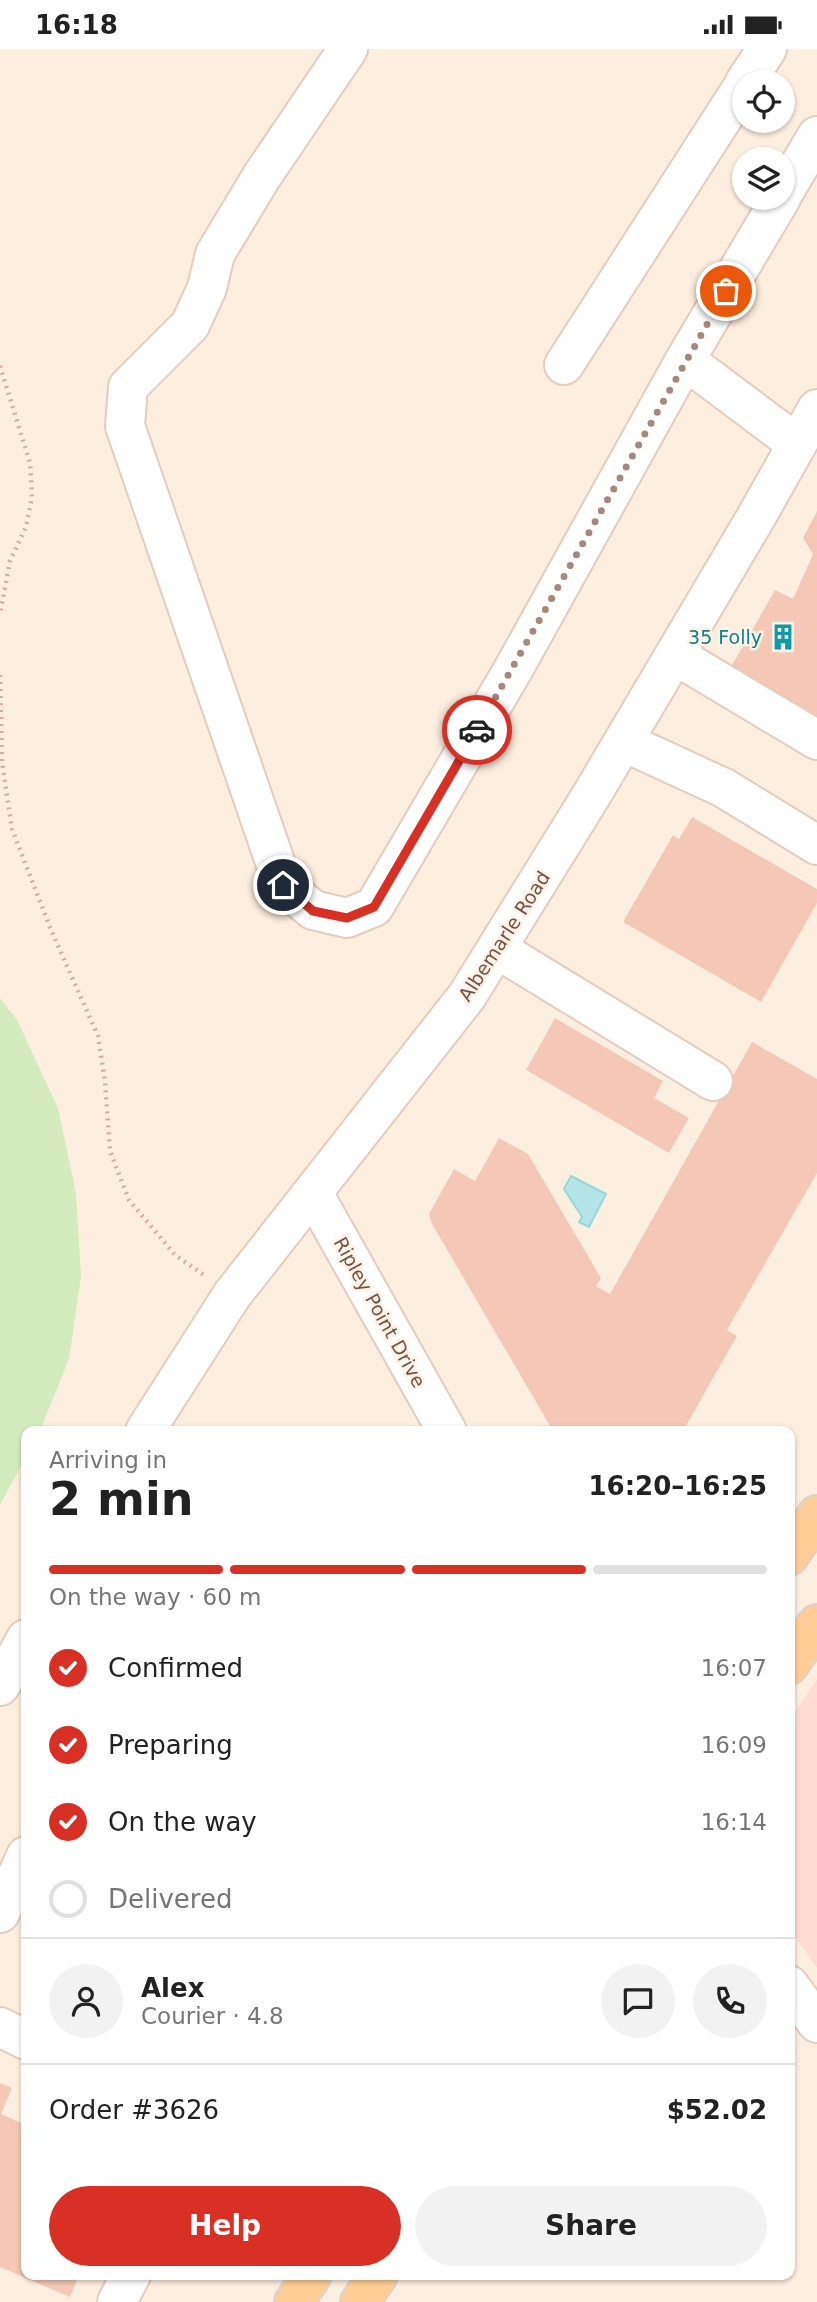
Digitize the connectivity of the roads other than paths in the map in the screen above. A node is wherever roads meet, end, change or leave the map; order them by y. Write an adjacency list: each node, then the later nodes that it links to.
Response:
1 (348, 49): 8 (street)
2 (767, 49): 3 (street)
3 (753, 70)
4 (732, 103): 9 (street)
5 (817, 136): 6 (street)
6 (795, 173)
7 (773, 210): 8 (street)
8 (685, 360): 11 (street)
9 (564, 365)
10 (817, 409): 11 (street, Albemarle Road)
11 (797, 444): 12 (street, Albemarle Road)
12 (675, 655): 13 (street); 14 (street, Albemarle Road)
13 (817, 740)
14 (624, 742): 15 (street); 16 (street, Albemarle Road)
15 (817, 845)
16 (497, 949): 17 (street); 18 (street, Albemarle Road)
17 (713, 1081)
18 (313, 1193): 19 (street, Albemarle Road); 20 (street, Ripley Point Drive)
19 (148, 1426)
20 (444, 1426)
21 (817, 1515): 22 (main road)
22 (795, 1547)
23 (817, 1624): 25 (main road)
24 (21, 1648): 26 (street)
25 (795, 1656)
26 (0, 1686)
27 (21, 1867): 28 (street)
28 (0, 1913)
29 (795, 1993): 30 (street)
30 (817, 2023)
31 (0, 2027): 32 (street)
32 (21, 2038)
33 (128, 2280): 36 (street)
34 (309, 2280): 37 (main road)
35 (375, 2280): 38 (main road)
36 (117, 2302)
37 (294, 2302)
38 (360, 2302)

